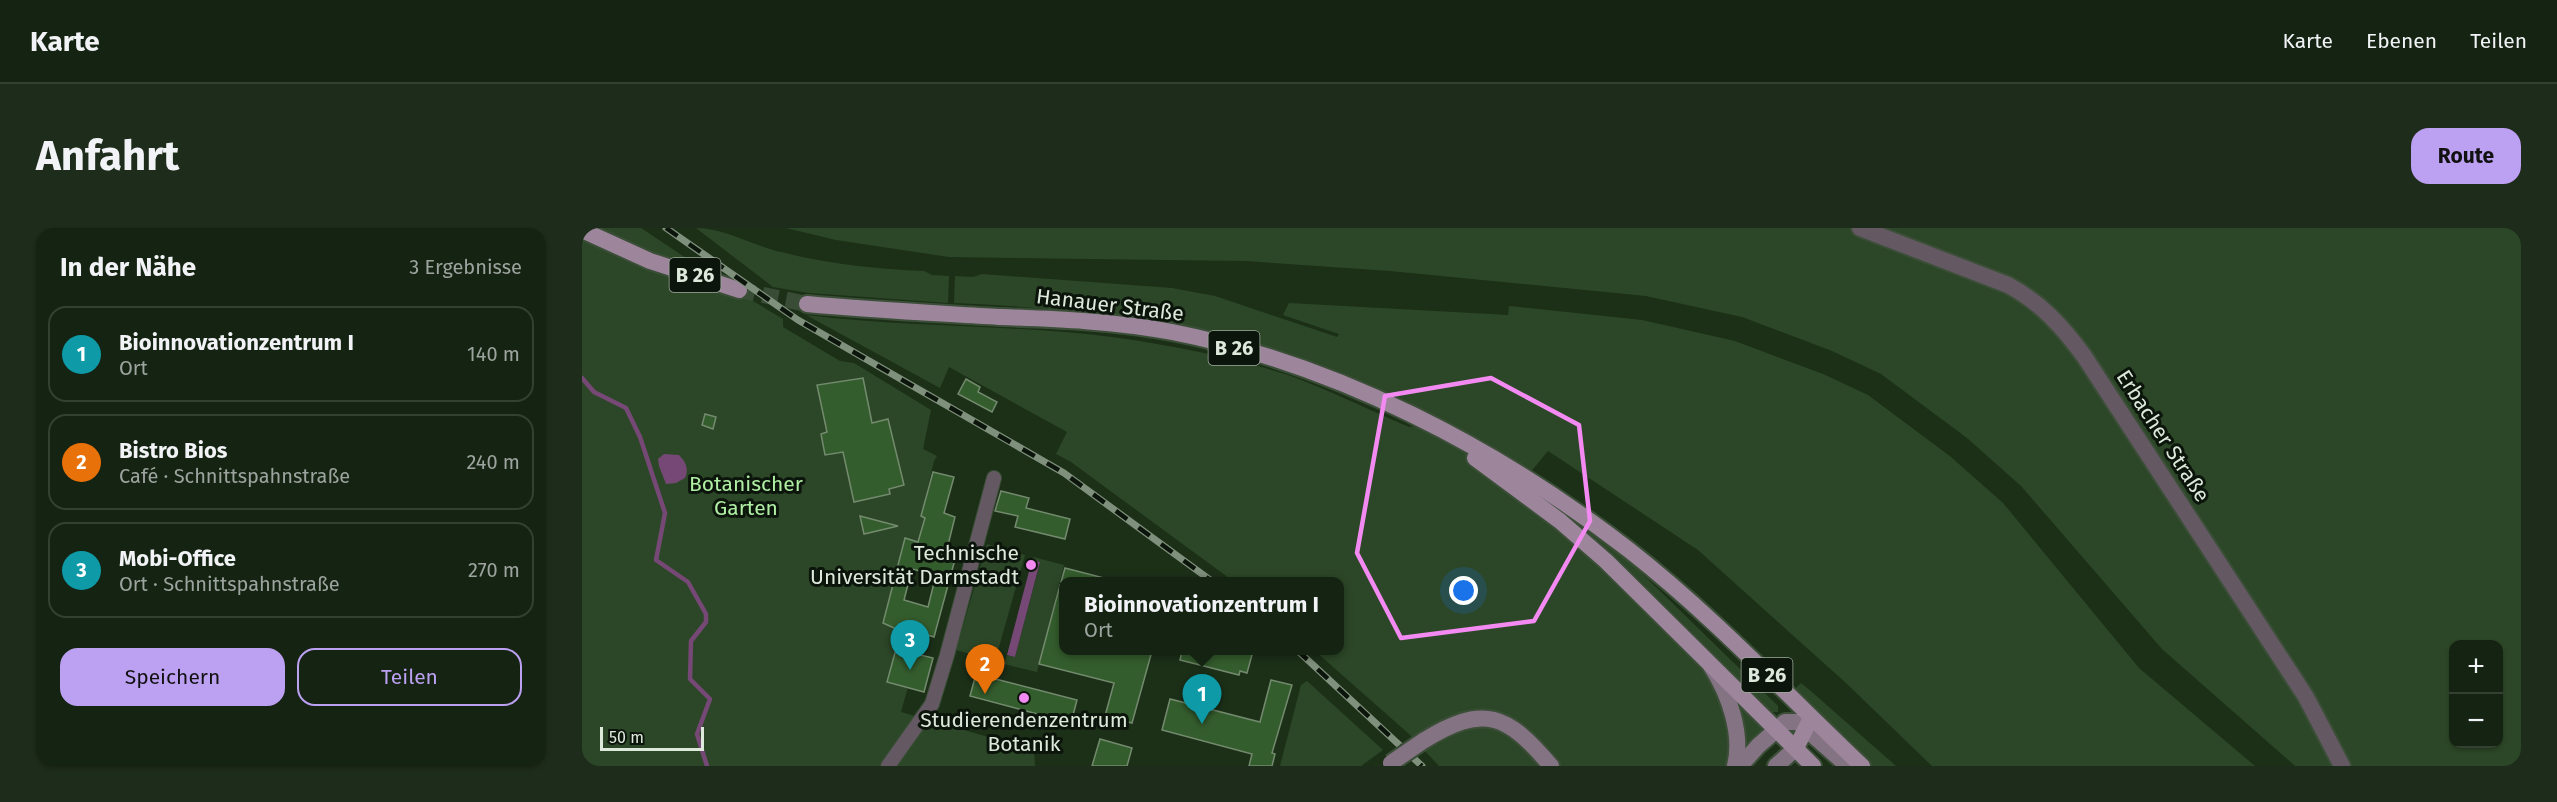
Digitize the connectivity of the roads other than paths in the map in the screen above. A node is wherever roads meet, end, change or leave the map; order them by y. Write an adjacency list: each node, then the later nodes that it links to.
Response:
1 (1860, 228): 20 (street, Erbacher Straße)
2 (582, 230): 3 (main road, B 26)
3 (739, 290)
4 (807, 304): 5 (main road, Hanauer Straße / B 26)
5 (1428, 424): 7 (main road, B 26); 8 (main road, B 26)
6 (994, 478): 12 (street)
7 (1703, 656): 9 (main road, B 26); 14 (main road)
8 (1809, 723): 9 (main road); 10 (main road); 18 (main road); 19 (main road, B 26)
9 (1776, 729): 10 (main road, B 26); 15 (main road)
10 (1796, 748): 16 (main road); 17 (main road, B 26)
11 (1389, 765): 13 (main road, bridge)
12 (888, 766)
13 (1551, 766)
14 (1735, 766)
15 (1740, 766)
16 (1776, 766)
17 (1814, 766)
18 (1848, 766)
19 (1862, 766)
20 (2342, 766)

